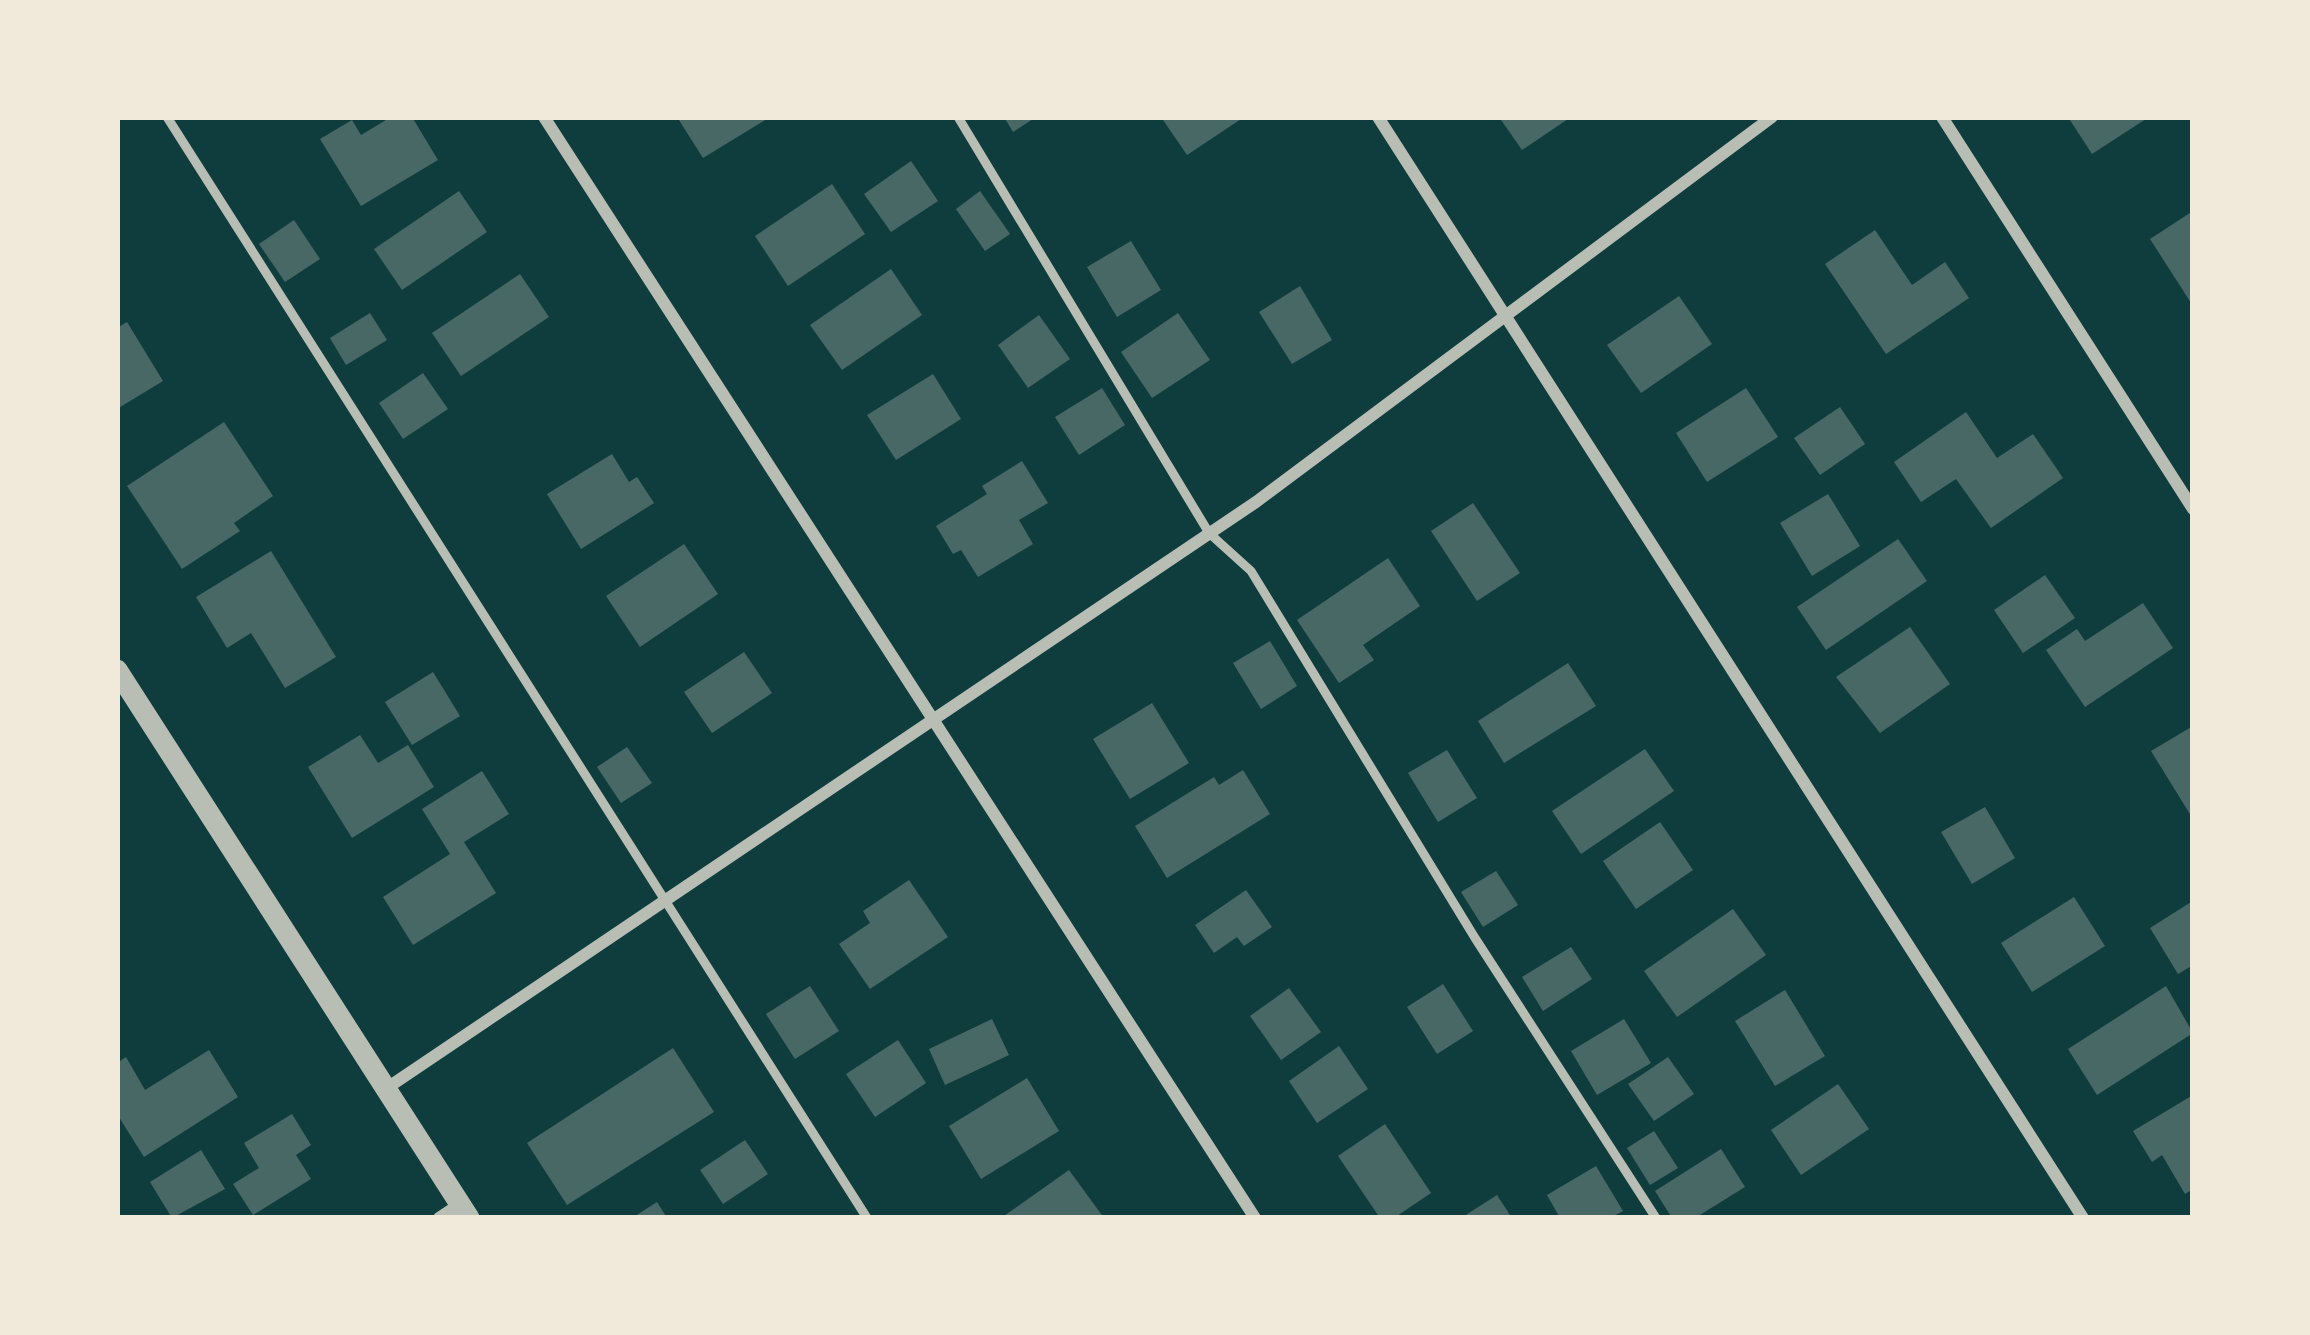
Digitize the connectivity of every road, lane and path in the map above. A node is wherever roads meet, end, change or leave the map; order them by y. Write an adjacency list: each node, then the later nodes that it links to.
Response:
1 (167, 117): 12 (lane)
2 (544, 117): 11 (street)
3 (958, 117): 9 (lane)
4 (1378, 117): 7 (street)
5 (1772, 117): 7 (street)
6 (1942, 117): 8 (street)
7 (1510, 317): 9 (street); 19 (street)
8 (2193, 509)
9 (1209, 533): 11 (street); 18 (lane)
10 (117, 670): 13 (street)
11 (929, 720): 12 (street); 17 (street)
12 (662, 898): 13 (street); 16 (lane)
13 (387, 1088): 14 (street)
14 (465, 1211): 15 (street)
15 (439, 1218)
16 (867, 1218)
17 (1255, 1218)
18 (1656, 1218)
19 (2083, 1218)

